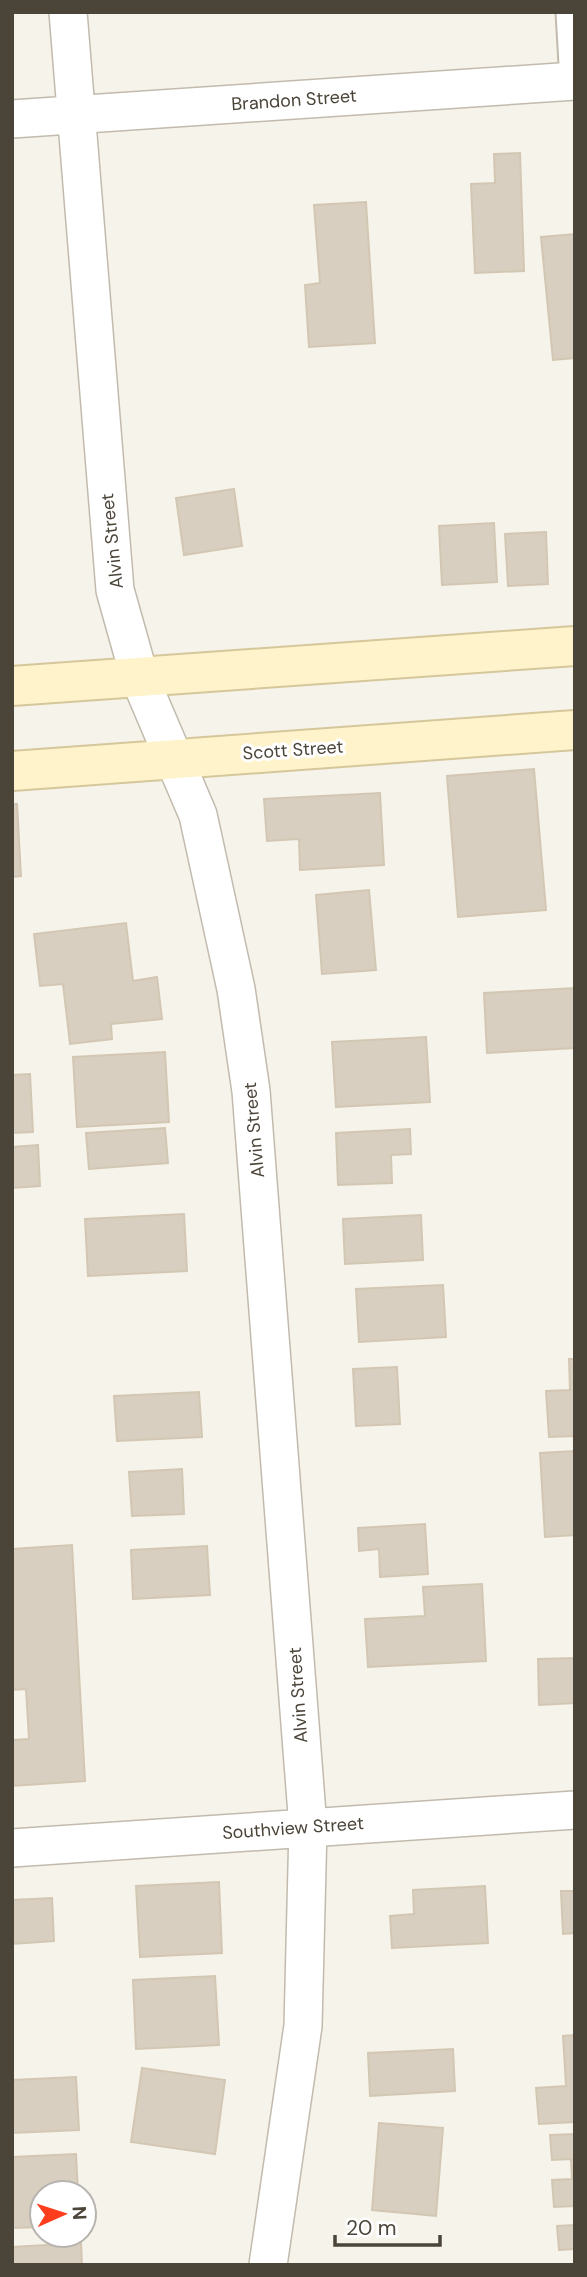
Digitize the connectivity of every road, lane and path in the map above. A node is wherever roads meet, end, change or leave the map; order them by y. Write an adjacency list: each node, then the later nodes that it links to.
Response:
1 (68, 12): 4 (street, Alvin Street)
2 (566, 12): 3 (lane)
3 (572, 81): 4 (street, Brandon Street)
4 (74, 115): 5 (street, Brandon Street); 7 (street, Alvin Street)
5 (12, 119)
6 (575, 646): 7 (main road)
7 (141, 679): 8 (main road); 10 (street, Alvin Street)
8 (12, 686)
9 (575, 730): 10 (main road, Scott Street)
10 (174, 759): 11 (main road, Scott Street); 13 (street, Alvin Street)
11 (12, 771)
12 (575, 1810): 13 (street, Southview Street)
13 (308, 1827): 14 (street, Southview Street); 15 (street, Alvin Street)
14 (12, 1848)
15 (268, 2265)

